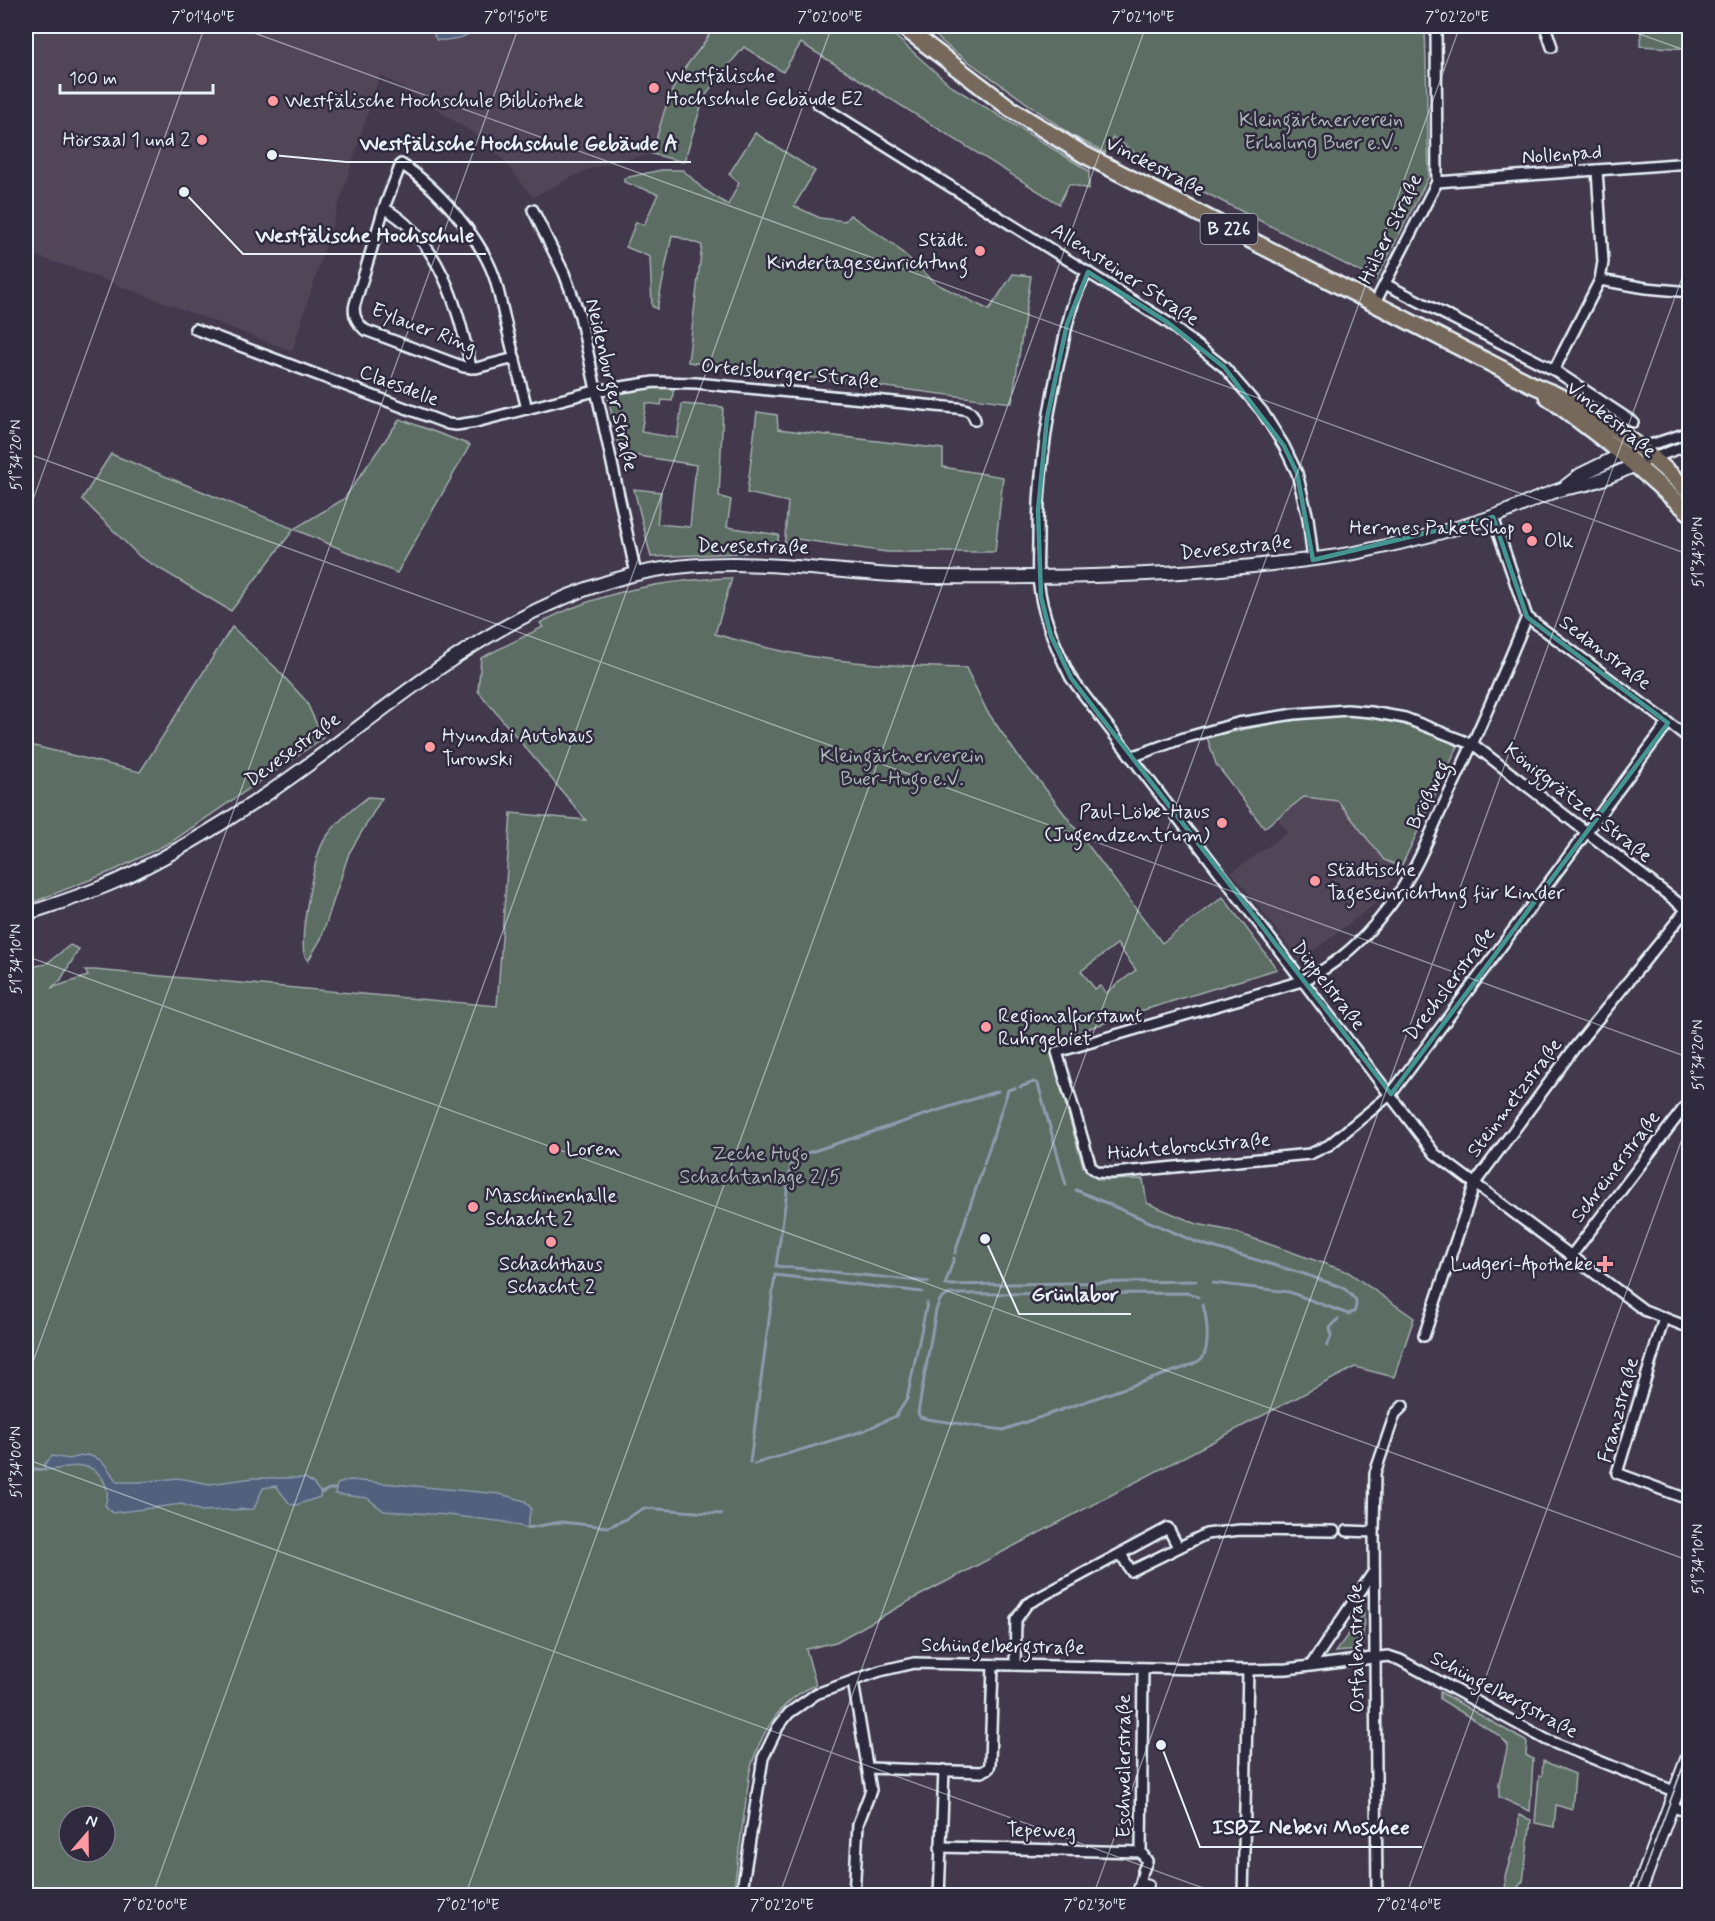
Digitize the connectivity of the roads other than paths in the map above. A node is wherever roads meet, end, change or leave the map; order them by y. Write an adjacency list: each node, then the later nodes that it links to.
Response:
1 (902, 26): 15 (main road, Vinckestraße / B 226)
2 (1436, 26): 8 (street, Hülser Straße)
3 (1545, 26): 4 (street)
4 (1552, 48)
5 (818, 103): 11 (street, Allensteiner Straße)
6 (1689, 163): 7 (street, Nollenpad)
7 (1597, 170): 8 (street, Nollenpad); 12 (street)
8 (1437, 182): 13 (street, Hülser Straße)
9 (384, 208): 17 (street, Eylauer Ring); 18 (street); 18 (street, Eylauer Ring)
10 (533, 210): 21 (street, Neidenburger Straße)
11 (1089, 272): 35 (street, Allensteiner Straße); 37 (street, Düppelstraße)
12 (1600, 280): 14 (street); 19 (street)
13 (1385, 284): 15 (street, Hülser Straße); 19 (street, Vinckestraße)
14 (1689, 292)
15 (1375, 303): 20 (main road, Vinckestraße / B 226)
16 (195, 329): 22 (street, Claesdelle)
17 (515, 358): 18 (street, Eylauer Ring); 22 (street, Eylauer Ring)
18 (471, 368)
19 (1554, 370): 24 (street, Vinckestraße)
20 (1533, 385): 27 (main road, Vinckestraße / B 226); 28 (main road, Vinckestraße / B 226)
21 (595, 391): 22 (street, Claesdelle); 23 (street, Ortelsburger Straße); 36 (street, Neidenburger Straße)
22 (527, 409)
23 (975, 420)
24 (1633, 422)
25 (1689, 432): 27 (street)
26 (1689, 444): 29 (street)
27 (1640, 448): 28 (street); 29 (main road, Vinckestraße / B 226)
28 (1623, 454): 30 (main road, Vinckestraße / B 226); 31 (street, Devesestraße)
29 (1653, 459): 30 (street); 32 (main road, Vinckestraße / B 226)
30 (1635, 465): 31 (street, Devesestraße); 33 (main road, Vinckestraße / B 226)
31 (1563, 489): 34 (street, Devesestraße)
32 (1689, 493)
33 (1689, 513)
34 (1493, 517): 35 (street, Devesestraße); 38 (street)
35 (1313, 560): 37 (street, Devesestraße)
36 (636, 574): 37 (street, Devesestraße); 45 (street, Devesestraße)
37 (1038, 578): 42 (street, Düppelstraße)
38 (1527, 617): 39 (street, Sedanstraße); 41 (street, Brößweg)
39 (1668, 723): 40 (street, Sedanstraße); 43 (street, Drechslerstraße)
40 (1689, 739)
41 (1474, 745): 42 (street, Königgrätzer Straße); 43 (street, Königgrätzer Straße); 46 (street, Brößweg)
42 (1131, 757): 46 (street, Düppelstraße)
43 (1586, 832): 44 (street, Königgrätzer Straße); 48 (street, Drechslerstraße)
44 (1688, 911): 50 (street, Steinmetzstraße)
45 (26, 915)
46 (1302, 981): 47 (street, Brößweg); 48 (street, Düppelstraße)
47 (1057, 1052): 48 (street, Hüchtebrockstraße)
48 (1391, 1094): 50 (street, Düppelstraße)
49 (1689, 1100): 51 (street, Schreinerstraße)
50 (1475, 1183): 51 (street, Düppelstraße); 54 (street, Steinmetzstraße)
51 (1571, 1256): 52 (street, Düppelstraße)
52 (1664, 1318): 53 (street, Düppelstraße); 56 (street, Franzstraße)
53 (1689, 1328)
54 (1424, 1336)
55 (1403, 1406): 59 (street, Ostfalenstraße)
56 (1689, 1500)
57 (1334, 1531): 60 (street)
58 (1347, 1531): 59 (street)
59 (1374, 1532): 62 (street, Ostfalenstraße)
60 (1178, 1546): 61 (street); 61 (street)
61 (1121, 1554): 65 (street)
62 (1374, 1571): 63 (street, Ostfalenstraße); 66 (street)
63 (1375, 1657): 66 (street, Schüngelbergstraße); 73 (street, Schüngelbergstraße); 84 (street, Ostfalenstraße)
64 (993, 1665): 65 (street, Schüngelbergstraße); 69 (street, Schüngelbergstraße); 72 (street)
65 (1015, 1665): 67 (street, Schüngelbergstraße)
66 (1311, 1665): 68 (street, Schüngelbergstraße)
67 (1143, 1669): 68 (street, Schüngelbergstraße); 77 (street, Eschweilerstraße)
68 (1248, 1670): 83 (street)
69 (853, 1681): 71 (street); 80 (street, Schüngelbergstraße)
70 (1689, 1754): 73 (main road)
71 (868, 1768): 72 (street); 81 (street)
72 (944, 1770): 76 (street)
73 (1676, 1792): 74 (main road)
74 (1671, 1806): 75 (street); 85 (main road)
75 (1689, 1814)
76 (940, 1847): 77 (street, Tepeweg); 82 (street)
77 (1141, 1852): 78 (street, Eschweilerstraße)
78 (1143, 1871): 79 (street, Eschweilerstraße)
79 (1140, 1892)
80 (741, 1896)
81 (855, 1896)
82 (939, 1896)
83 (1243, 1896)
84 (1377, 1896)
85 (1637, 1896)

